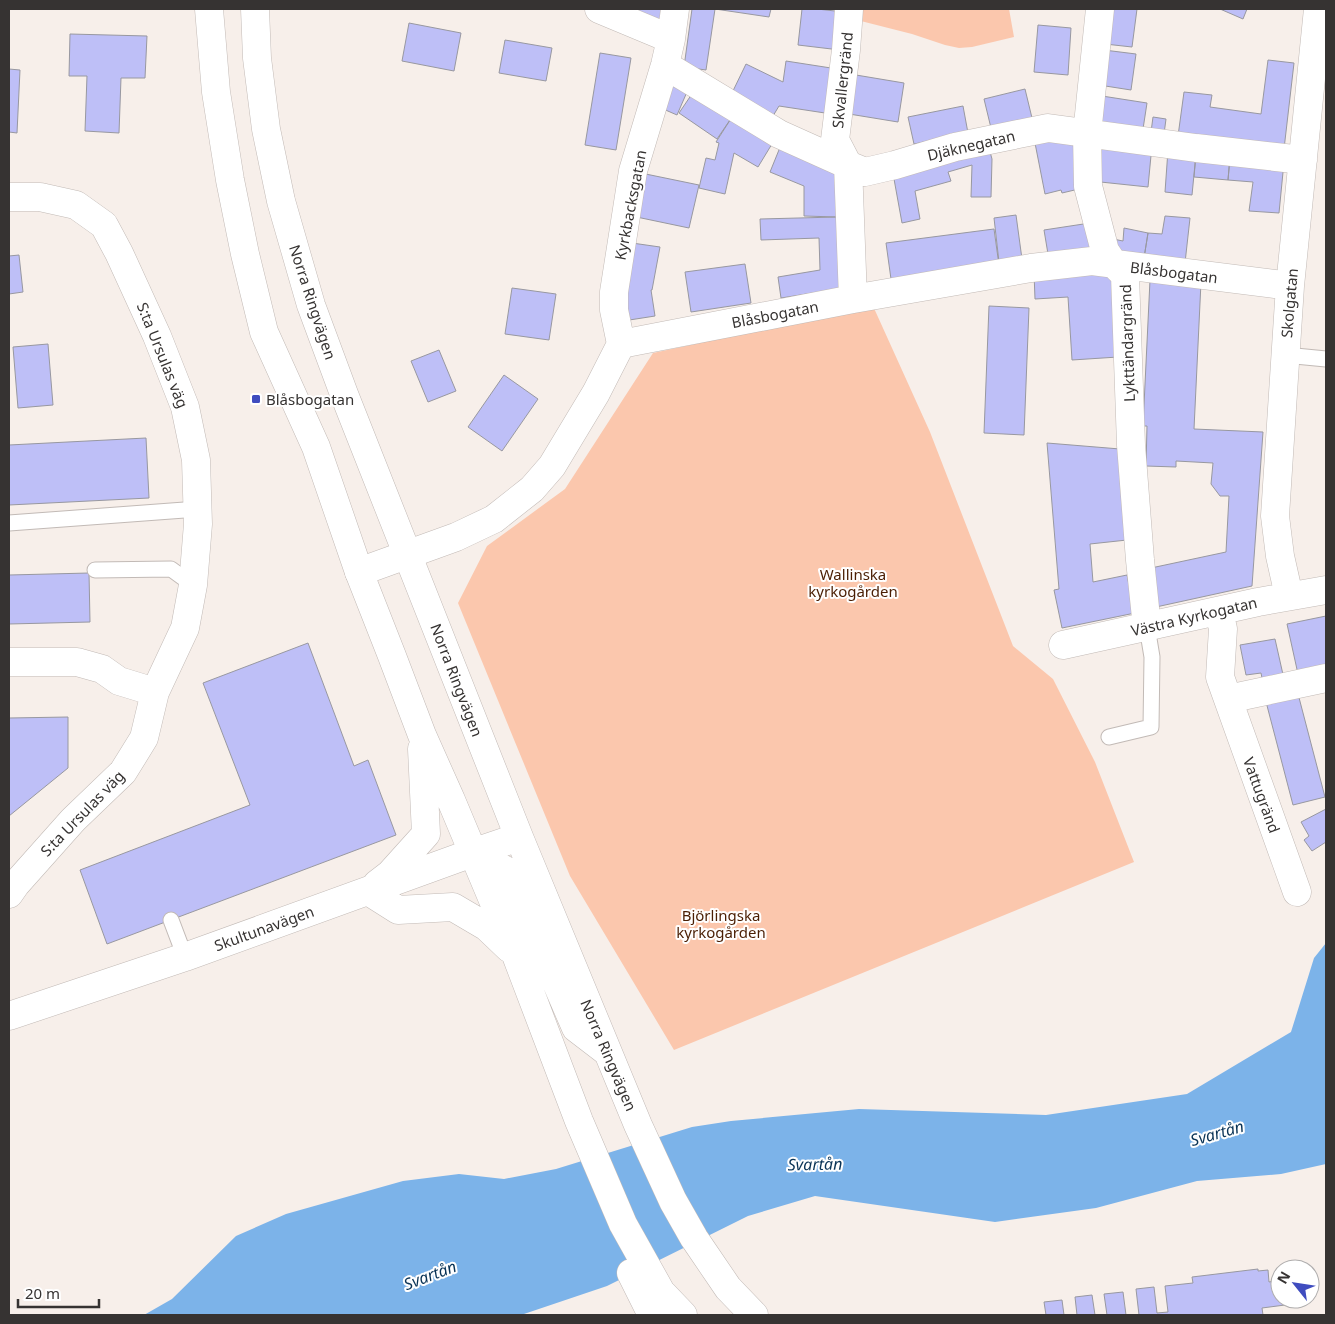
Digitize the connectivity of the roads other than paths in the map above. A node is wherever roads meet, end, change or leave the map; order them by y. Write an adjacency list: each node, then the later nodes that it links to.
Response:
1 (209, 9): 25 (street)
2 (255, 9): 23 (street, Norra Ringvägen)
3 (598, 9): 8 (street)
4 (675, 9): 8 (street, Kyrkbacksgatan)
5 (849, 9): 13 (street, Skvallergränd)
6 (1100, 9): 11 (street, Lykttändargränd)
7 (1315, 9): 10 (street, Skolgatan)
8 (671, 39): 9 (street, Kyrkbacksgatan)
9 (665, 65): 13 (street, Djäknegatan); 18 (street, Kyrkbacksgatan)
10 (1319, 75): 12 (street, Skolgatan)
11 (1087, 134): 12 (street, Djäknegatan); 13 (street, Djäknegatan); 15 (street, Lykttändargränd)
12 (1303, 160): 16 (street, Skolgatan)
13 (848, 165): 17 (street, Skvallergränd)
14 (9, 197): 21 (street, S:ta Ursulas väg)
15 (1114, 264): 16 (street, Blåsbogatan); 17 (street, Blåsbogatan); 30 (street, Lykttändargränd)
16 (1290, 286): 19 (street, Skolgatan)
17 (852, 299): 18 (street, Blåsbogatan)
18 (621, 344): 23 (street)
19 (1285, 355): 20 (lane); 28 (street, Skolgatan)
20 (1326, 359)
21 (198, 509): 22 (lane); 26 (street, S:ta Ursulas väg)
22 (9, 523)
23 (408, 554): 25 (street); 38 (street, Norra Ringvägen)
24 (95, 570): 26 (lane)
25 (359, 572): 36 (street)
26 (194, 585): 34 (street, S:ta Ursulas väg)
27 (1326, 590): 28 (street, Västra Kyrkogatan)
28 (1289, 596): 29 (street, Västra Kyrkogatan)
29 (1218, 611): 30 (street, Västra Kyrkogatan); 35 (street, Vattugränd)
30 (1147, 627): 31 (street, Västra Kyrkogatan); 37 (lane)
31 (1062, 645)
32 (9, 662): 34 (street)
33 (1326, 678): 35 (street)
34 (155, 692): 42 (street, S:ta Ursulas väg)
35 (1228, 699): 41 (street, Vattugränd)
36 (422, 735): 39 (street); 40 (street)
37 (1109, 737)
38 (519, 837): 39 (street, Skultunavägen); 47 (street, Norra Ringvägen)
39 (472, 853): 40 (street, Skultunavägen); 44 (street); 47 (street)
40 (368, 891): 44 (street); 45 (street, Skultunavägen)
41 (1297, 892)
42 (9, 894)
43 (171, 920): 45 (lane)
44 (516, 955): 48 (street)
45 (185, 957): 46 (street, Skultunavägen)
46 (9, 1016)
47 (607, 1052): 49 (street, Norra Ringvägen)
48 (623, 1224): 50 (street); 51 (street)
49 (728, 1288): 52 (street); 53 (street, Norra Ringvägen)
50 (652, 1315)
51 (682, 1315)
52 (727, 1315)
53 (754, 1315)

